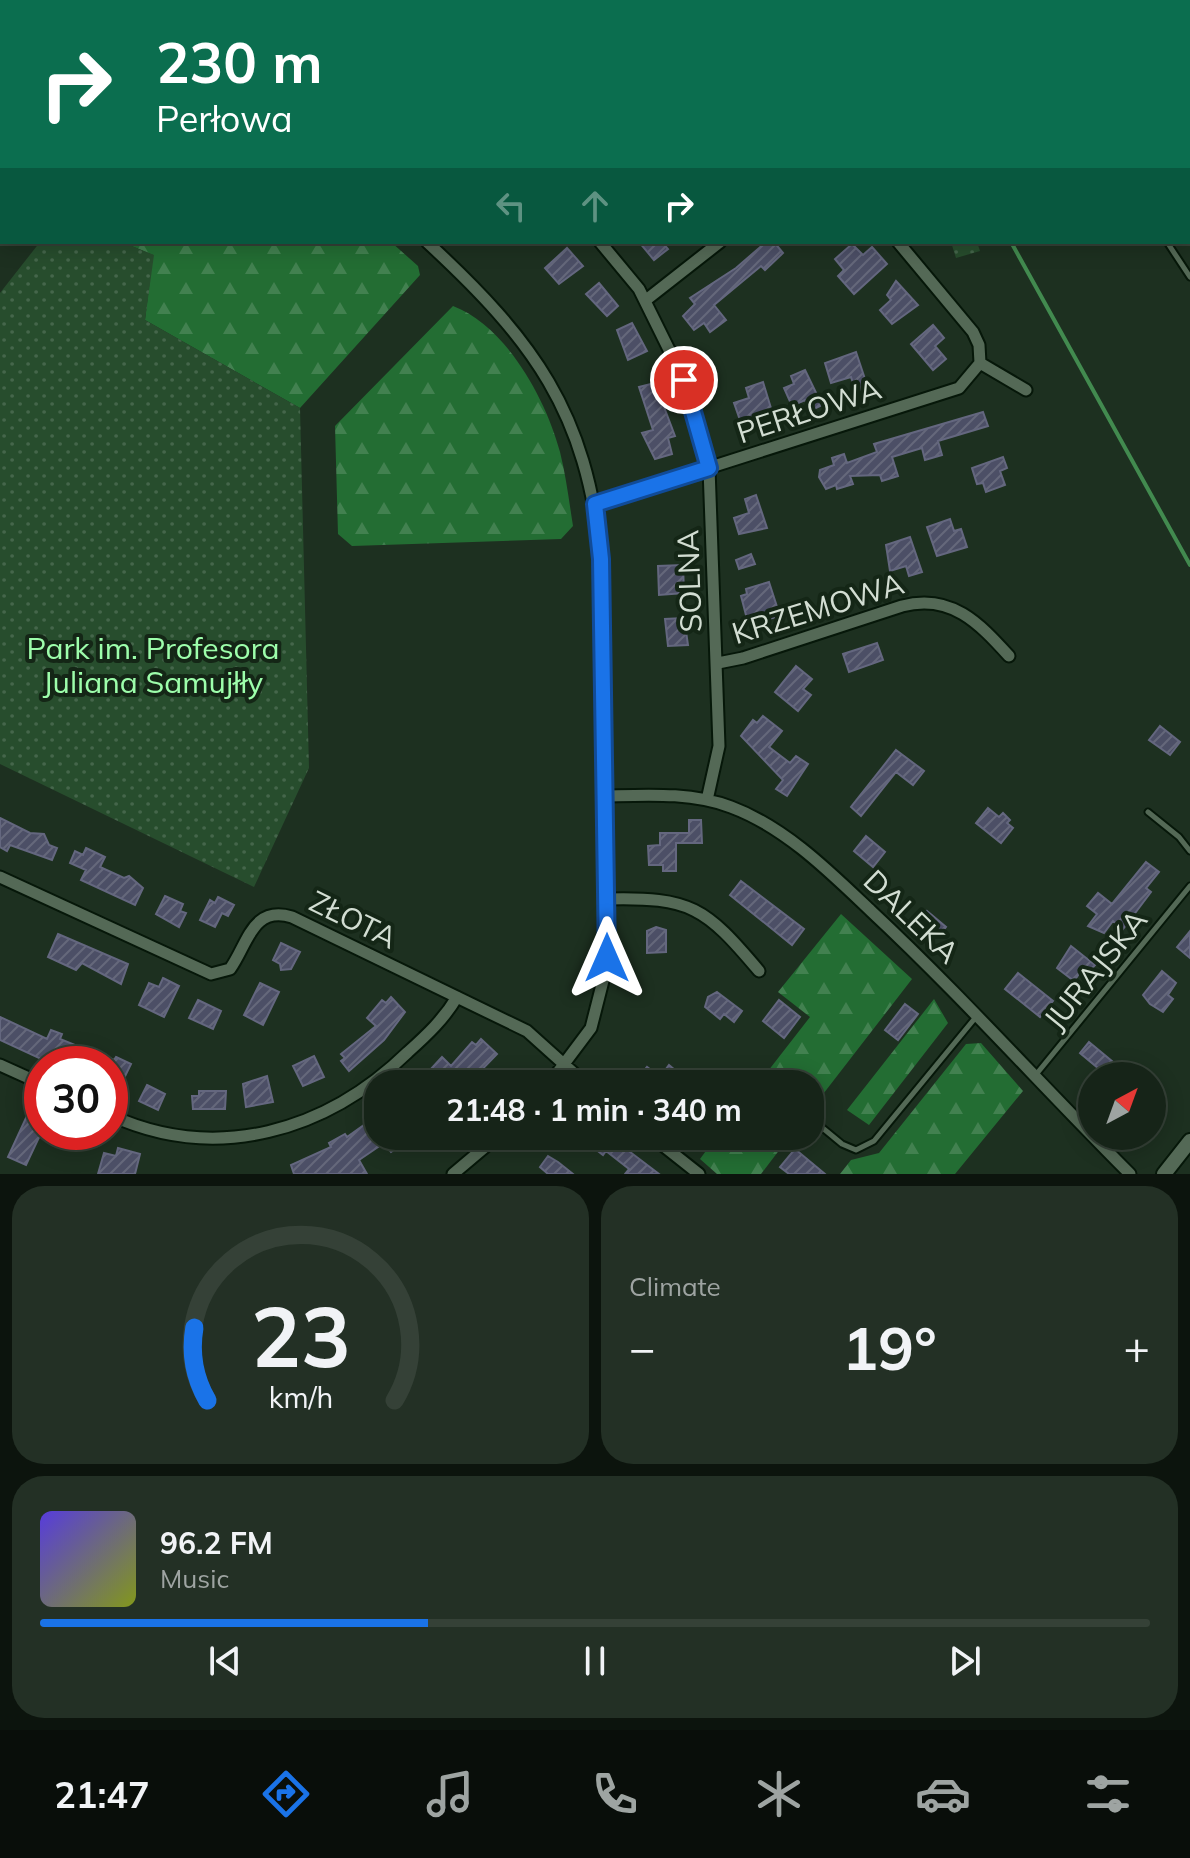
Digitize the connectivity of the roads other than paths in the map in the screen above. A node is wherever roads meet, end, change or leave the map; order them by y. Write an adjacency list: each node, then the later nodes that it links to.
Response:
1 (429, 244): 11 (street)
2 (602, 244): 7 (street, SOLNA)
3 (717, 244): 7 (street)
4 (900, 244): 8 (street)
5 (1168, 244): 6 (lane)
6 (1189, 272)
7 (646, 300): 10 (street, SOLNA)
8 (980, 363): 9 (street); 10 (street, PERŁOWA)
9 (1026, 390)
10 (709, 468): 11 (street, PERŁOWA); 13 (street, SOLNA)
11 (595, 504): 14 (street)
12 (1009, 656): 13 (street, KRZEMOWA)
13 (718, 663): 15 (street, SOLNA)
14 (605, 796): 15 (street, DALEKA); 20 (street)
15 (707, 800): 23 (street, DALEKA)
16 (1148, 812): 17 (lane)
17 (1190, 851)
18 (0, 877): 22 (street, ZŁOTA)
19 (1190, 886): 29 (lane, JURAJSKA)
20 (607, 899): 21 (street); 24 (street)
21 (759, 971)
22 (457, 997): 24 (street, ZŁOTA); 30 (street)
23 (977, 1016): 29 (street, DALEKA); 31 (lane)
24 (565, 1064): 26 (street); 27 (street, ZŁOTA)
25 (0, 1065): 28 (street)
26 (560, 1070)
27 (571, 1070)
28 (24, 1076)
29 (1034, 1078): 37 (street, DALEKA)
30 (128, 1120)
31 (824, 1129)
32 (1190, 1141): 38 (main road)
33 (481, 1150): 35 (street)
34 (669, 1150): 36 (street)
35 (453, 1174)
36 (699, 1174)
37 (1130, 1174)
38 (1164, 1174)

